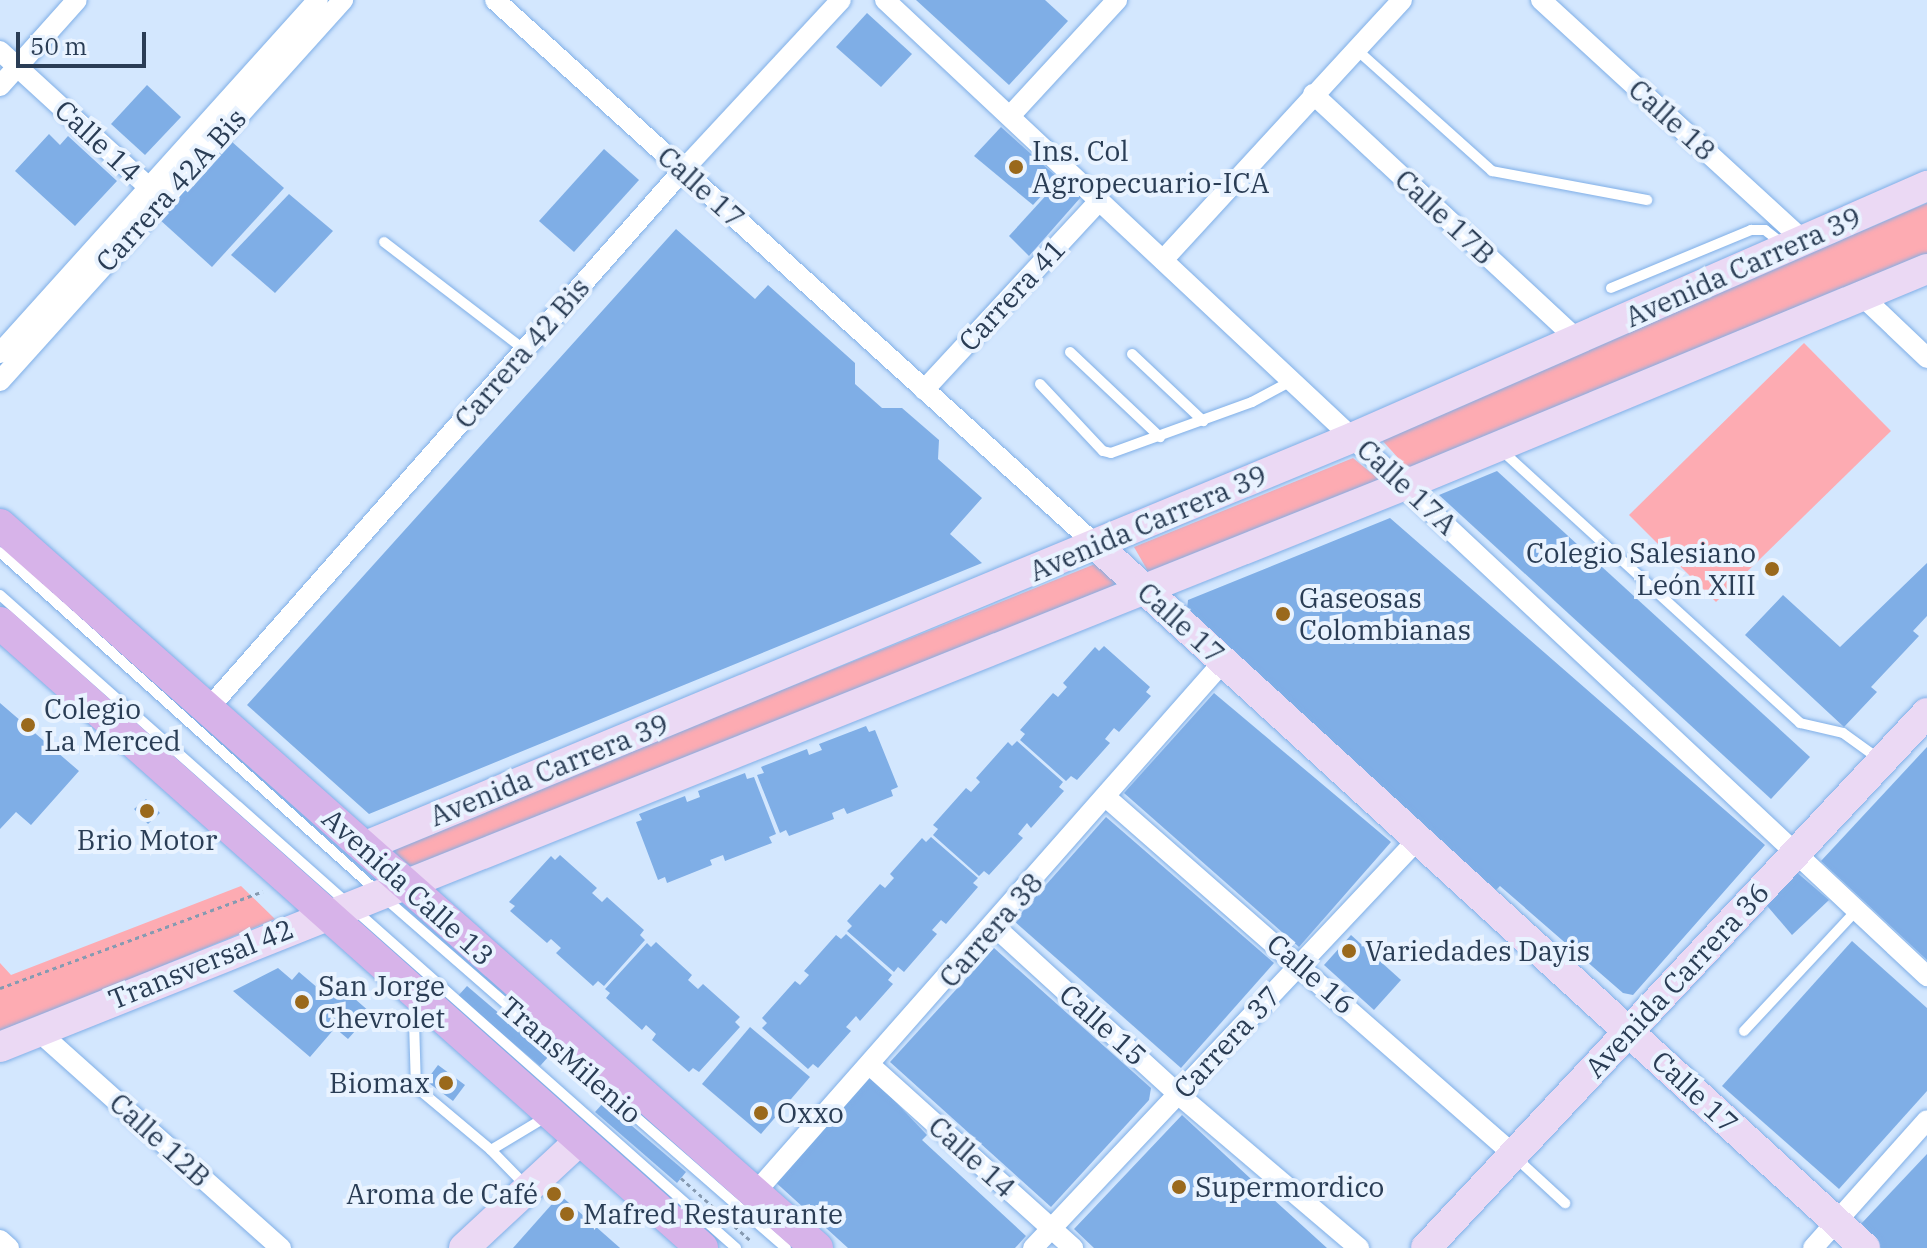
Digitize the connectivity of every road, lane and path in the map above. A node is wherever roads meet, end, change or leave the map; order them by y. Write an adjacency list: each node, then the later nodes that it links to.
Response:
1 (77, 0): 12 (street)
2 (318, 0): 13 (street, Carrera 42A Bis)
3 (343, 0): 13 (street, Carrera 42A Bis)
4 (841, 0): 17 (street, Carrera 42 Bis)
5 (885, 0): 16 (street, Calle 17A)
6 (1117, 0): 16 (street)
7 (1402, 0): 10 (street)
8 (1541, 0): 23 (street, Calle 18)
9 (508, 5): 17 (street, Calle 17)
10 (1356, 49): 15 (street); 21 (lane)
11 (0, 51): 12 (street, Calle 14)
12 (17, 67): 14 (street); 19 (street, Calle 14)
13 (256, 81): 19 (street, Carrera 42A Bis)
14 (0, 86)
15 (1313, 94): 24 (street); 28 (street, Calle 17B)
16 (1010, 116): 20 (street, Calle 17A)
17 (683, 170): 29 (street, Carrera 42 Bis); 37 (street, Calle 17)
18 (1927, 186): 23 (street, Avenida Carrera 39)
19 (155, 193): 31 (street, Carrera 42A Bis); 35 (street, Carrera 42A Bis)
20 (1100, 200): 24 (street, Calle 17A); 37 (street, Carrera 41)
21 (1647, 200)
22 (384, 242): 29 (lane)
23 (1795, 244): 26 (lane); 28 (street, Avenida Carrera 39)
24 (1163, 260): 34 (street, Calle 17A)
25 (1927, 269): 27 (street, Avenida Carrera 39)
26 (1611, 288)
27 (1862, 296): 33 (street); 41 (street, Avenida Carrera 39)
28 (1577, 339): 40 (street, Avenida Carrera 39)
29 (525, 350): 50 (street, Carrera 42 Bis)
30 (1070, 352): 39 (lane)
31 (0, 353)
32 (1132, 354): 38 (lane)
33 (1927, 358)
34 (1293, 380): 38 (lane); 40 (street, Calle 17A)
35 (0, 381)
36 (1040, 384): 39 (lane)
37 (924, 390): 44 (street, Calle 17)
38 (1203, 421): 39 (lane)
39 (1160, 437)
40 (1354, 437): 42 (street, Calle 17A); 44 (street, Avenida Carrera 39)
41 (1498, 447): 42 (street, Avenida Carrera 39); 52 (lane)
42 (1405, 485): 46 (street, Avenida Carrera 39); 56 (street, Calle 17A)
43 (0, 525): 50 (main road, Avenida Calle 13)
44 (1096, 545): 46 (street, Calle 17); 55 (street, Avenida Carrera 39)
45 (0, 552): 58 (lane, TransMilenio)
46 (1145, 590): 49 (street, Calle 17); 58 (street, Avenida Carrera 39)
47 (0, 595): 59 (lane, TransMilenio)
48 (0, 623): 57 (main road)
49 (1223, 662): 53 (street, Carrera 38); 54 (street, Calle 17)
50 (208, 709): 55 (main road, Avenida Calle 13)
51 (1927, 713): 52 (street, Avenida Carrera 36)
52 (1882, 761): 56 (street, Avenida Carrera 36)
53 (1107, 798): 61 (street, Carrera 38); 62 (street, Calle 16)
54 (1420, 837): 62 (street, Carrera 37); 66 (street, Calle 17)
55 (363, 847): 58 (main road, Avenida Calle 13)
56 (1796, 854): 60 (street, Calle 17A); 66 (street, Avenida Carrera 36)
57 (288, 881): 59 (main road); 64 (path)
58 (391, 889): 59 (street, Transversal 42); 79 (main road, Avenida Calle 13); 91 (lane, TransMilenio)
59 (336, 910): 65 (main road); 67 (street, Transversal 42); 86 (lane, TransMilenio)
60 (1857, 910): 63 (street, Calle 17A); 68 (lane)
61 (994, 926): 70 (street, Carrera 38); 71 (street, Calle 15)
62 (1301, 963): 71 (street, Carrera 37); 76 (street, Calle 16)
63 (1927, 976)
64 (0, 988)
65 (424, 1003): 72 (main road); 75 (lane)
66 (1629, 1030): 76 (street, Avenida Carrera 36); 81 (street, Calle 17)
67 (38, 1031): 69 (street, Transversal 42); 88 (street, Calle 12B)
68 (1744, 1031)
69 (0, 1047)
70 (871, 1066): 79 (street, Carrera 38); 82 (street, Calle 14)
71 (1178, 1094): 82 (street, Carrera 37); 95 (street, Calle 15)
72 (549, 1115): 74 (main road); 75 (lane)
73 (1927, 1120): 81 (street)
74 (579, 1141): 78 (street); 90 (main road)
75 (491, 1150): 78 (lane)
76 (1513, 1154): 80 (lane); 96 (street, Avenida Carrera 36)
77 (681, 1178): 85 (path)
78 (528, 1189): 89 (street)
79 (754, 1194): 92 (main road, Avenida Calle 13)
80 (1565, 1203)
81 (1836, 1222): 97 (street); 98 (street, Calle 17)
82 (1051, 1229): 93 (street, Carrera 37); 94 (street, Calle 14)
83 (757, 1235): 85 (path)
84 (0, 1240): 87 (street)
85 (751, 1241): 86 (path)
86 (741, 1247)
87 (9, 1248)
88 (281, 1248)
89 (464, 1248)
90 (702, 1248)
91 (786, 1248)
92 (817, 1248)
93 (1033, 1248)
94 (1073, 1248)
95 (1359, 1248)
96 (1426, 1248)
97 (1813, 1248)
98 (1865, 1248)

